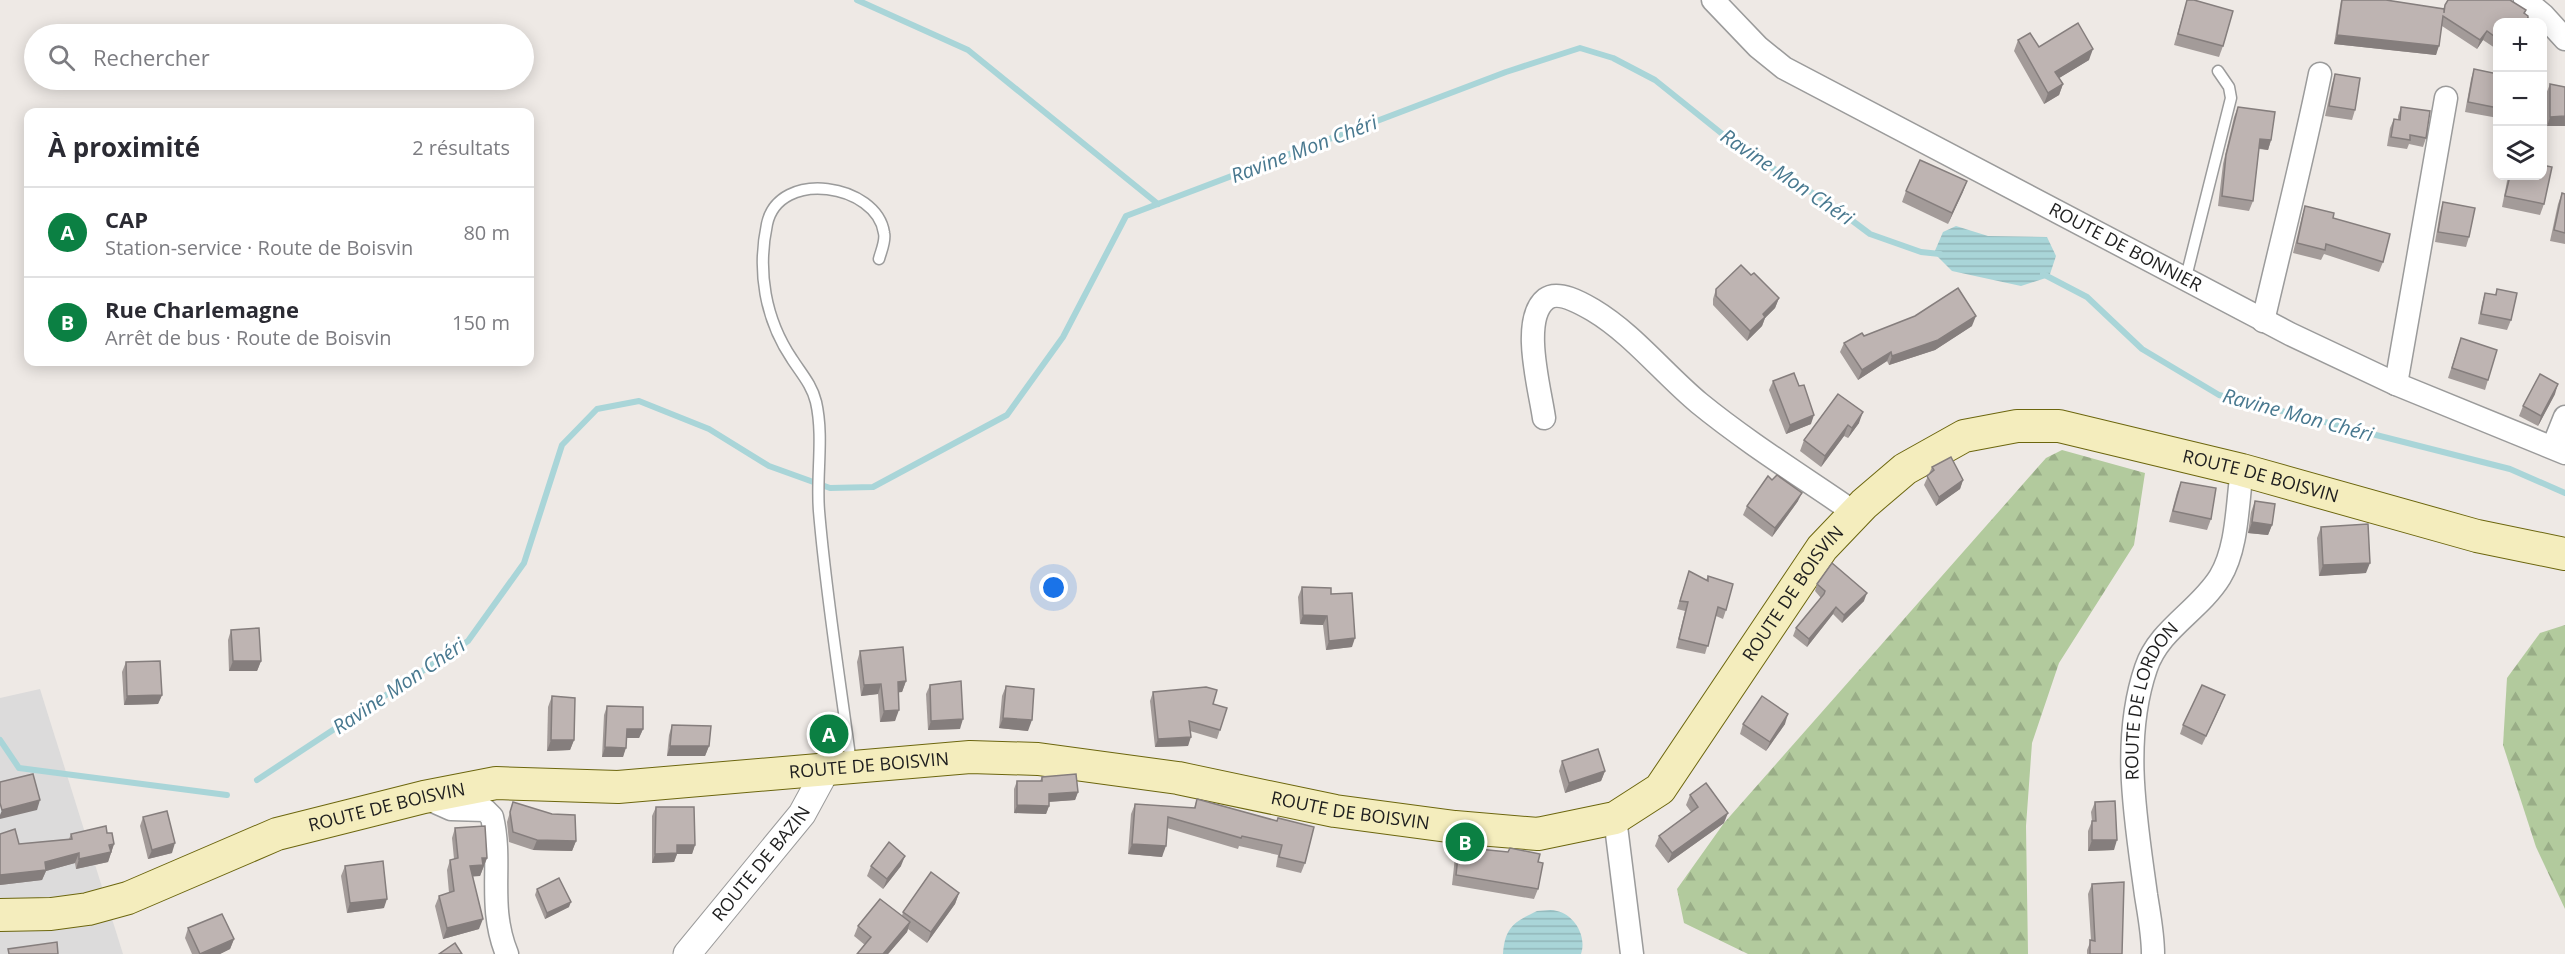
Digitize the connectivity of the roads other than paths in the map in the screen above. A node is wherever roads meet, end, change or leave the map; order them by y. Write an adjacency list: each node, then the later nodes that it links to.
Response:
1 (1713, 0): 8 (street, ROUTE DE BONNIER)
2 (2524, 0): 3 (street)
3 (2565, 39)
4 (2218, 71): 8 (lane)
5 (2319, 74): 9 (street)
6 (2446, 98): 10 (street)
7 (879, 259): 17 (lane)
8 (2185, 281): 9 (street, ROUTE DE BONNIER)
9 (2263, 321): 10 (street, ROUTE DE BONNIER)
10 (2396, 384): 13 (street, ROUTE DE BONNIER)
11 (2565, 417): 13 (street)
12 (1544, 418): 15 (street)
13 (2559, 450)
14 (2242, 470): 15 (main road, ROUTE DE BOISVIN); 16 (main road, ROUTE DE BOISVIN); 24 (street, ROUTE DE LORDON)
15 (1855, 513): 19 (main road, ROUTE DE BOISVIN)
16 (2565, 554)
17 (839, 767): 18 (main road, ROUTE DE BOISVIN); 19 (main road, ROUTE DE BOISVIN); 22 (street, ROUTE DE BAZIN)
18 (424, 797): 20 (main road, ROUTE DE BOISVIN); 21 (street)
19 (1615, 818): 23 (street)
20 (0, 915)
21 (507, 954)
22 (687, 954)
23 (1632, 954)
24 (2153, 954)

